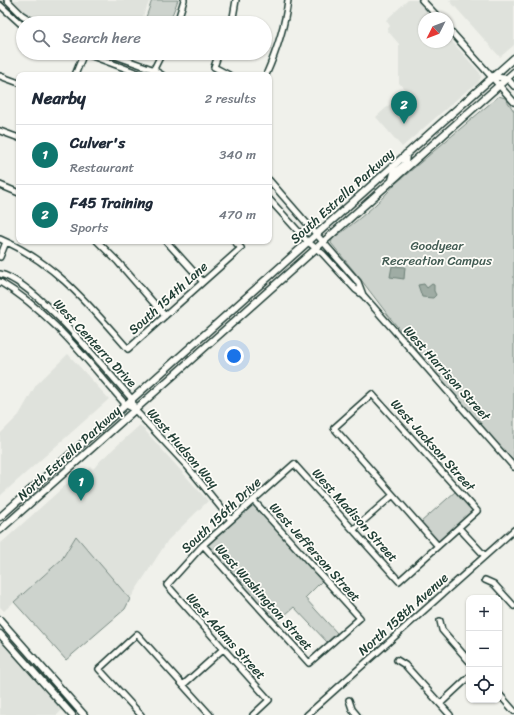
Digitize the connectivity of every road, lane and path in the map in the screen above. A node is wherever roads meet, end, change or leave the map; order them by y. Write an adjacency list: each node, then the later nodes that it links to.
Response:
1 (7, 0): 8 (street)
2 (184, 0): 9 (street)
3 (236, 0): 10 (street)
4 (288, 0): 24 (street)
5 (422, 0): 7 (street)
6 (0, 5): 11 (street)
7 (433, 12)
8 (24, 16)
9 (179, 16)
10 (233, 16)
11 (16, 20)
12 (454, 35): 27 (street)
13 (514, 58): 27 (main road, South Estrella Parkway)
14 (81, 60): 19 (street)
15 (103, 60): 20 (street)
16 (123, 60): 21 (street)
17 (158, 60): 22 (street)
18 (216, 60): 23 (street)
19 (76, 72)
20 (135, 72)
21 (150, 72)
22 (152, 72)
23 (223, 72)
24 (267, 72)
25 (514, 72): 28 (main road, South Estrella Parkway)
26 (0, 76): 29 (street)
27 (492, 77): 28 (street); 30 (street); 35 (main road, South Estrella Parkway)
28 (507, 78): 30 (main road, South Estrella Parkway); 31 (street)
29 (16, 83)
30 (499, 85): 32 (street); 36 (main road, South Estrella Parkway)
31 (514, 86)
32 (514, 102)
33 (0, 131): 34 (street)
34 (16, 137)
35 (406, 154): 36 (main road); 41 (main road, South Estrella Parkway)
36 (392, 181): 43 (main road, South Estrella Parkway)
37 (272, 185): 41 (street, West Harrison Street)
38 (0, 186): 39 (street)
39 (16, 192)
40 (272, 201): 45 (street, West Harrison Street)
41 (316, 234): 43 (street, West Harrison Street); 45 (main road, South Estrella Parkway)
42 (0, 239): 44 (street)
43 (323, 241): 49 (main road, South Estrella Parkway); 54 (street, West Harrison Street)
44 (6, 242): 50 (street); 57 (street, South 154th Lane)
45 (308, 242): 49 (street, West Harrison Street); 58 (main road, South Estrella Parkway)
46 (100, 244): 57 (street)
47 (169, 244): 53 (street)
48 (237, 244): 53 (street, South 154th Lane)
49 (315, 249): 54 (street, West Harrison Street); 60 (main road, South Estrella Parkway)
50 (0, 257)
51 (0, 274): 55 (street, West Centerra Drive)
52 (0, 282): 56 (street, West Centerra Drive)
53 (203, 282): 57 (street, South 154th Lane)
54 (363, 295): 62 (street, West Harrison Street)
55 (40, 300): 56 (street); 58 (street, West Centerra Drive)
56 (35, 305): 59 (street, West Centerra Drive)
57 (165, 316)
58 (132, 399): 59 (main road, North Estrella Parkway); 60 (street, West Centerra Drive)
59 (126, 405): 60 (street, West Centerra Drive); 63 (main road, North Estrella Parkway)
60 (134, 409): 64 (main road, North Estrella Parkway); 68 (street, West Hudson Way)
61 (294, 464): 66 (street, South 156th Drive); 71 (street, West Madison Street)
62 (514, 467)
63 (36, 485): 64 (main road); 67 (main road, North Estrella Parkway)
64 (43, 492): 70 (main road, North Estrella Parkway)
65 (393, 494): 69 (street, West Jackson Street); 71 (street); 74 (street)
66 (254, 500): 68 (street, South 156th Drive); 86 (street, West Jefferson Street)
67 (0, 517)
68 (231, 520): 73 (street, South 156th Drive)
69 (459, 528): 74 (street); 75 (street)
70 (0, 530)
71 (353, 530): 74 (street, West Madison Street)
72 (514, 530): 75 (street, North 158th Avenue)
73 (202, 545): 77 (street, South 156th Drive); 86 (street, West Washington Street)
74 (438, 546)
75 (485, 556): 99 (street, North 158th Avenue)
76 (485, 580): 78 (street)
77 (167, 585): 82 (street, West Adams Street)
78 (514, 606)
79 (0, 620): 83 (main road)
80 (440, 621): 84 (street)
81 (0, 634): 87 (main road)
82 (223, 649): 89 (street); 98 (street, West Adams Street)
83 (34, 658): 87 (main road); 95 (main road)
84 (466, 658)
85 (397, 660): 92 (street)
86 (309, 663)
87 (27, 664): 94 (main road)
88 (466, 681): 92 (street)
89 (183, 685): 96 (street); 97 (street)
90 (502, 697): 93 (street)
91 (349, 700): 100 (street)
92 (440, 704): 101 (street)
93 (514, 711)
94 (72, 715)
95 (84, 715)
96 (141, 715)
97 (210, 715)
98 (253, 715)
99 (307, 715)
100 (357, 715)
101 (450, 715)

